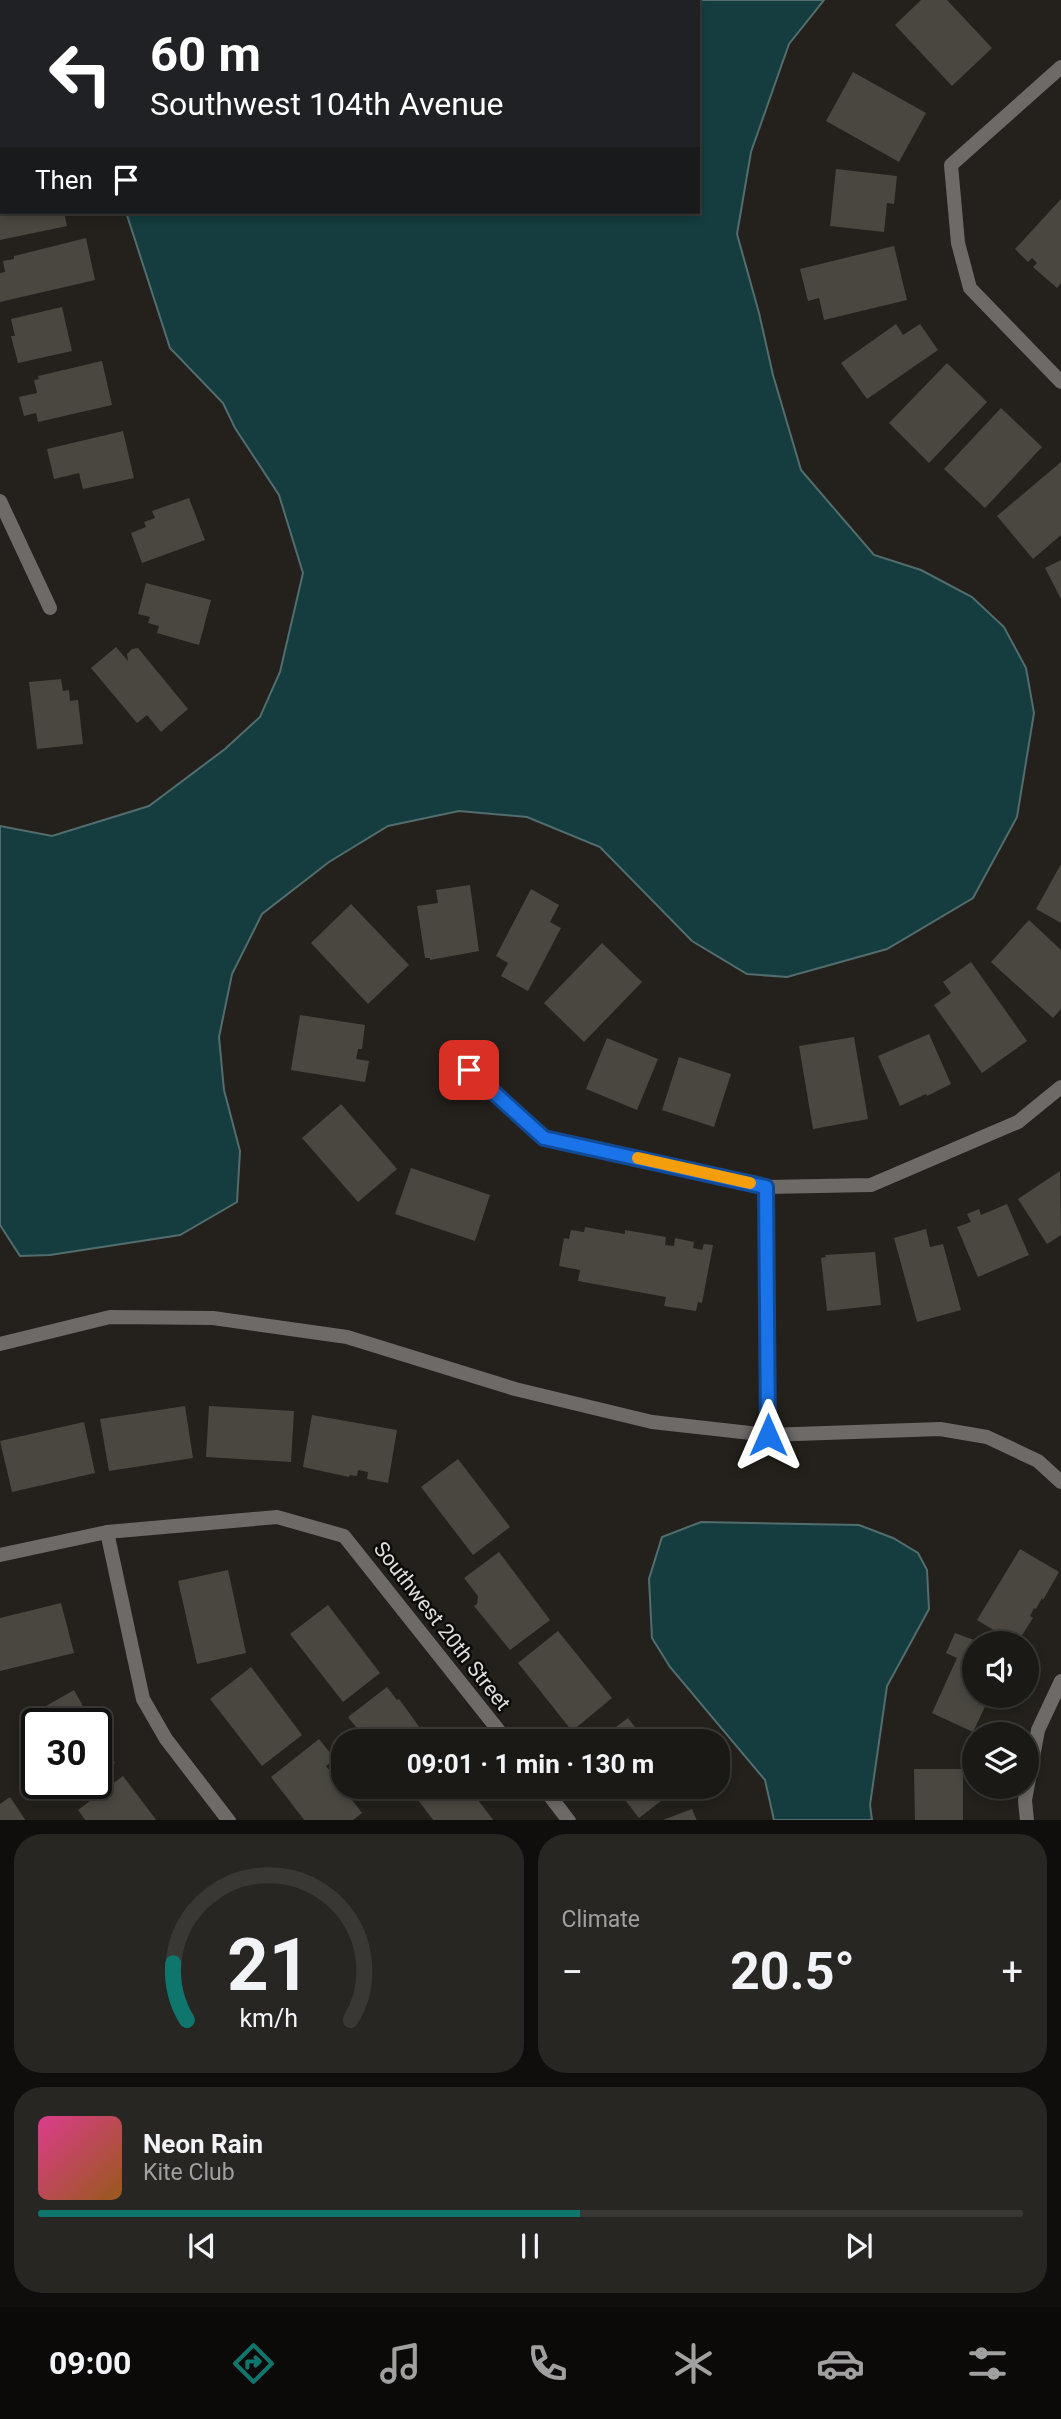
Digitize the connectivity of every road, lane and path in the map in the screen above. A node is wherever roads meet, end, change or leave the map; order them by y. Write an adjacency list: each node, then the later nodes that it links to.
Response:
1 (1061, 67): 2 (street)
2 (1061, 382)
3 (0, 501): 4 (street)
4 (50, 608)
5 (469, 1070): 7 (street)
6 (1061, 1087): 7 (street)
7 (766, 1187): 9 (street)
8 (0, 1344): 9 (street)
9 (768, 1435): 10 (street)
10 (1061, 1482)
11 (107, 1532): 12 (street); 14 (street, Southwest 20th Street); 16 (street)
12 (0, 1555)
13 (1061, 1681): 18 (street)
14 (497, 1729)
15 (552, 1799): 17 (street)
16 (228, 1820)
17 (568, 1820)
18 (1027, 1820)

